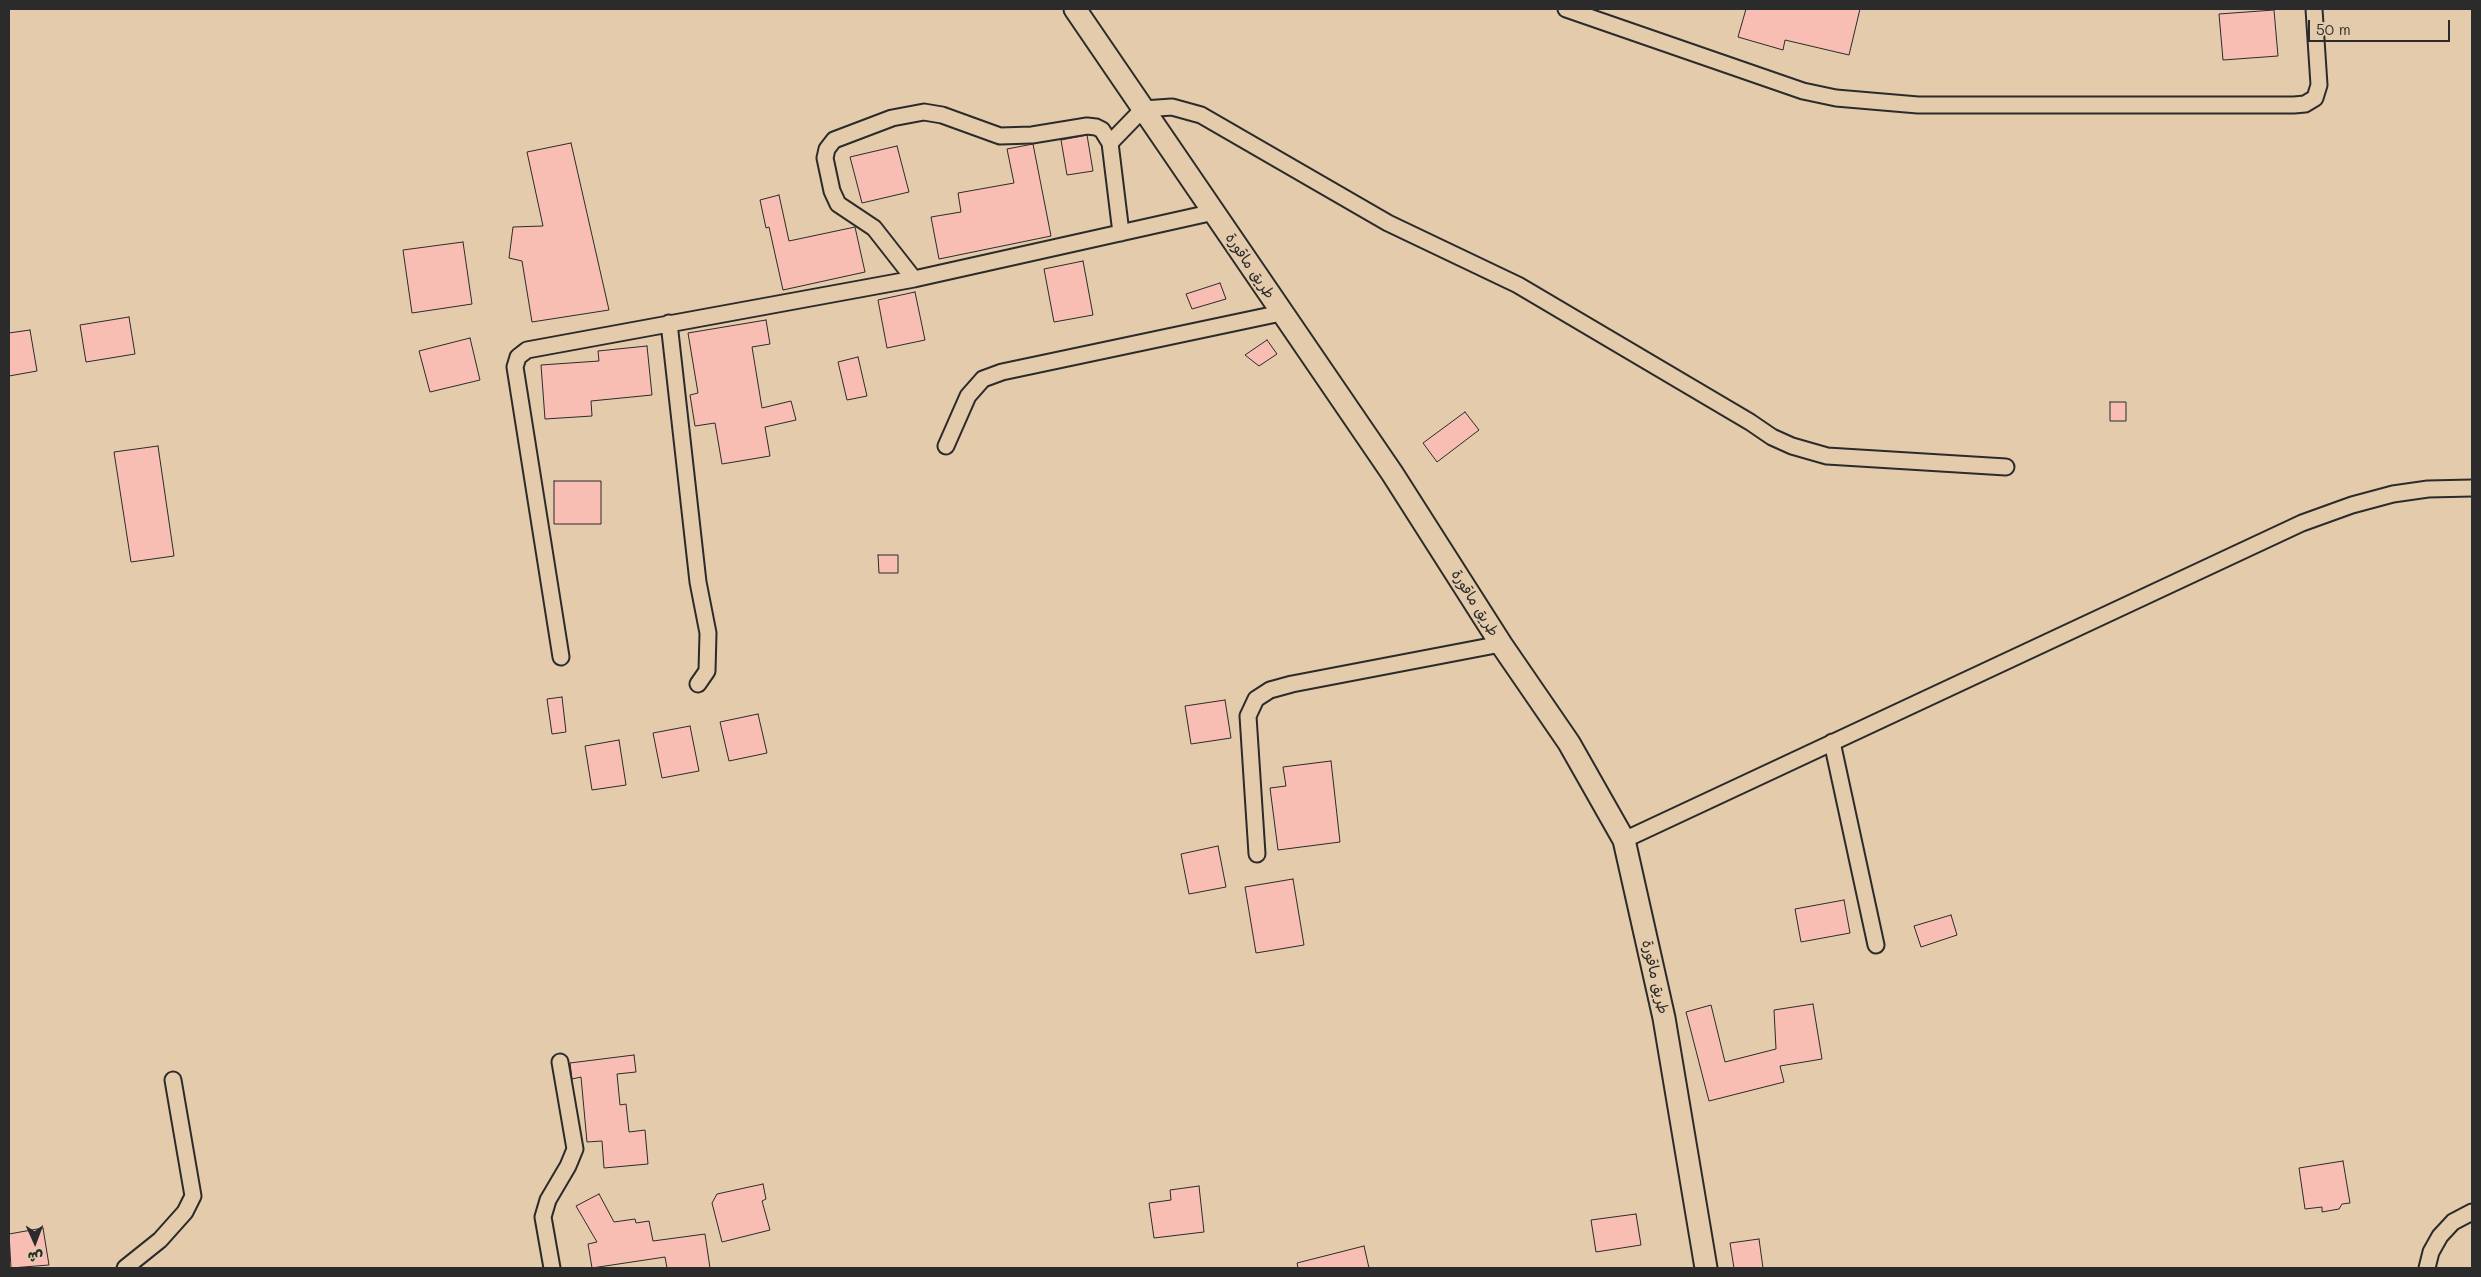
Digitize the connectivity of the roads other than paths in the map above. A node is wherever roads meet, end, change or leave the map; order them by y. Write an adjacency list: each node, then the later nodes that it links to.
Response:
1 (1075, 9): 4 (street, طريق ماقورة)
2 (1566, 9): 3 (street)
3 (2314, 9)
4 (1143, 108): 5 (street); 6 (street, طريق ماقورة); 12 (street)
5 (1110, 143): 7 (street); 8 (street)
6 (1214, 212): 7 (street); 9 (street, طريق ماقورة)
7 (1121, 233): 8 (street)
8 (914, 279): 10 (street)
9 (1281, 314): 11 (street); 14 (street, طريق ماقورة)
10 (669, 324): 15 (street); 16 (street)
11 (946, 446)
12 (2006, 467)
13 (2472, 488): 17 (street)
14 (1501, 644): 18 (street, طريق ماقورة); 19 (street)
15 (561, 657)
16 (698, 684)
17 (1832, 742): 18 (street); 20 (street)
18 (1624, 840): 26 (street, طريق ماقورة)
19 (1257, 854)
20 (1876, 946)
21 (560, 1062): 25 (street)
22 (173, 1080): 24 (street)
23 (2472, 1212): 27 (street)
24 (125, 1268)
25 (552, 1268)
26 (1706, 1268)
27 (2426, 1268)

